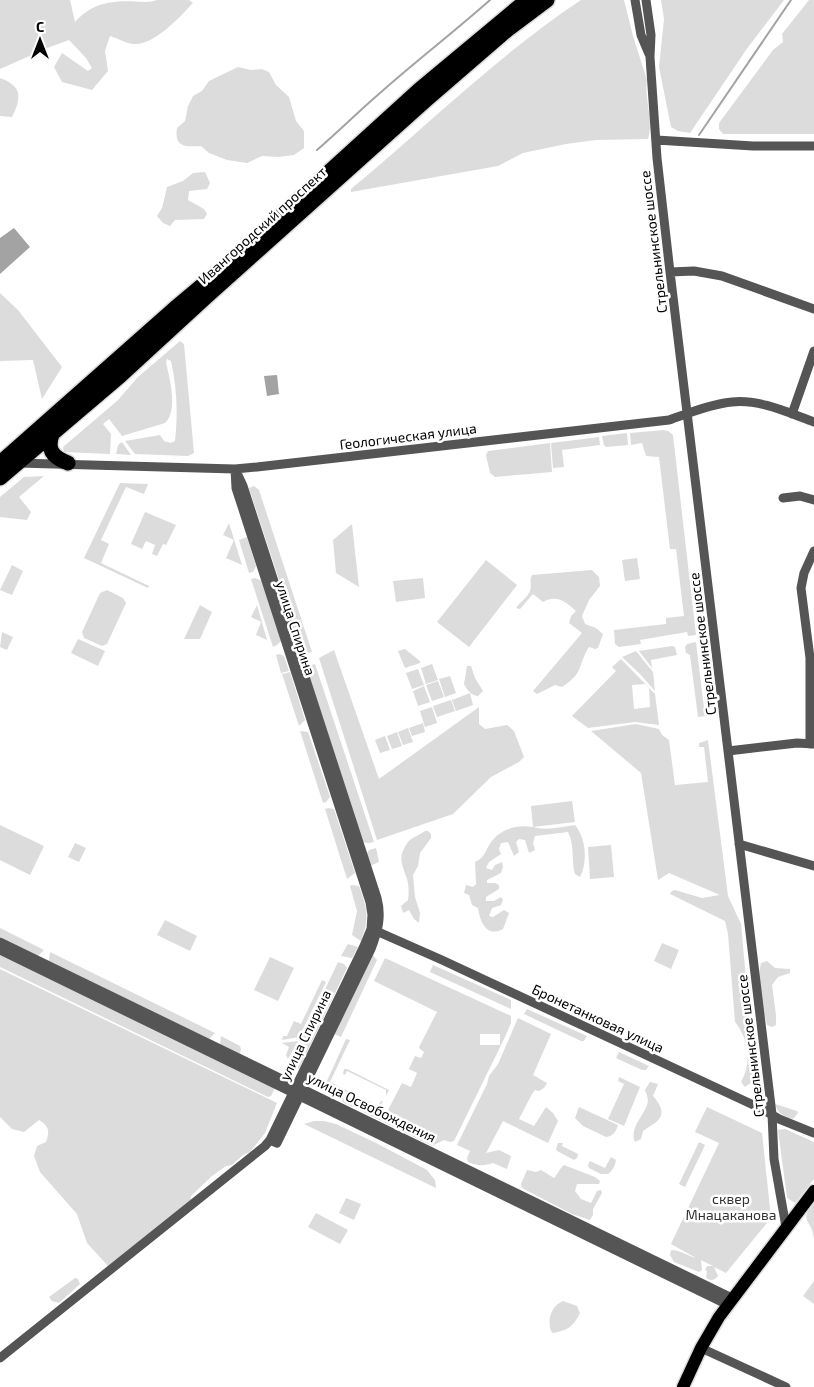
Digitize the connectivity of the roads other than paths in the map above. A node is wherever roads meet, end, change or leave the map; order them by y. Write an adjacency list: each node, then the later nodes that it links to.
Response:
1 (527, 0): 15 (highway, Ивангородский проспект)
2 (547, 0): 14 (highway, Ивангородский проспект)
3 (635, 0): 5 (street, Стрельнинское шоссе)
4 (646, 0): 5 (street, Стрельнинское шоссе)
5 (650, 57): 6 (street, Стрельнинское шоссе)
6 (656, 140): 7 (street); 8 (street, Стрельнинское шоссе)
7 (814, 146)
8 (670, 272): 9 (street); 11 (street, Стрельнинское шоссе)
9 (814, 309)
10 (814, 352): 12 (street)
11 (688, 414): 12 (street, Геологическая улица); 18 (street, Геологическая улица); 25 (street, Стрельнинское шоссе)
12 (792, 414): 13 (street, Геологическая улица)
13 (814, 422)
14 (53, 432): 16 (highway, Ивангородский проспект); 17 (highway)
15 (0, 463): 16 (street, Геологическая улица)
16 (17, 463): 17 (street, Геологическая улица); 19 (highway, Ивангородский проспект)
17 (68, 463): 18 (street, Геологическая улица)
18 (235, 469): 28 (street, улица Спирина)
19 (0, 478)
20 (783, 498): 21 (street)
21 (814, 500)
22 (814, 551): 23 (street)
23 (812, 562): 24 (street)
24 (812, 744): 25 (street)
25 (728, 752): 26 (street, Стрельнинское шоссе)
26 (739, 844): 27 (street); 32 (street, Стрельнинское шоссе)
27 (814, 866)
28 (374, 930): 31 (street, улица Спирина); 32 (street, Бронетанковая улица)
29 (0, 942): 31 (street, улица Освобождения)
30 (0, 950): 31 (street, улица Освобождения)
31 (298, 1090): 36 (street, улица Освобождения); 38 (street, улица Спирина)
32 (772, 1114): 33 (street, Бронетанковая улица); 35 (street, Стрельнинское шоссе)
33 (814, 1133)
34 (814, 1191): 35 (main road)
35 (786, 1227): 36 (main road)
36 (730, 1301): 37 (main road)
37 (701, 1348): 39 (main road); 40 (street)
38 (0, 1358)
39 (683, 1387)
40 (786, 1387)

